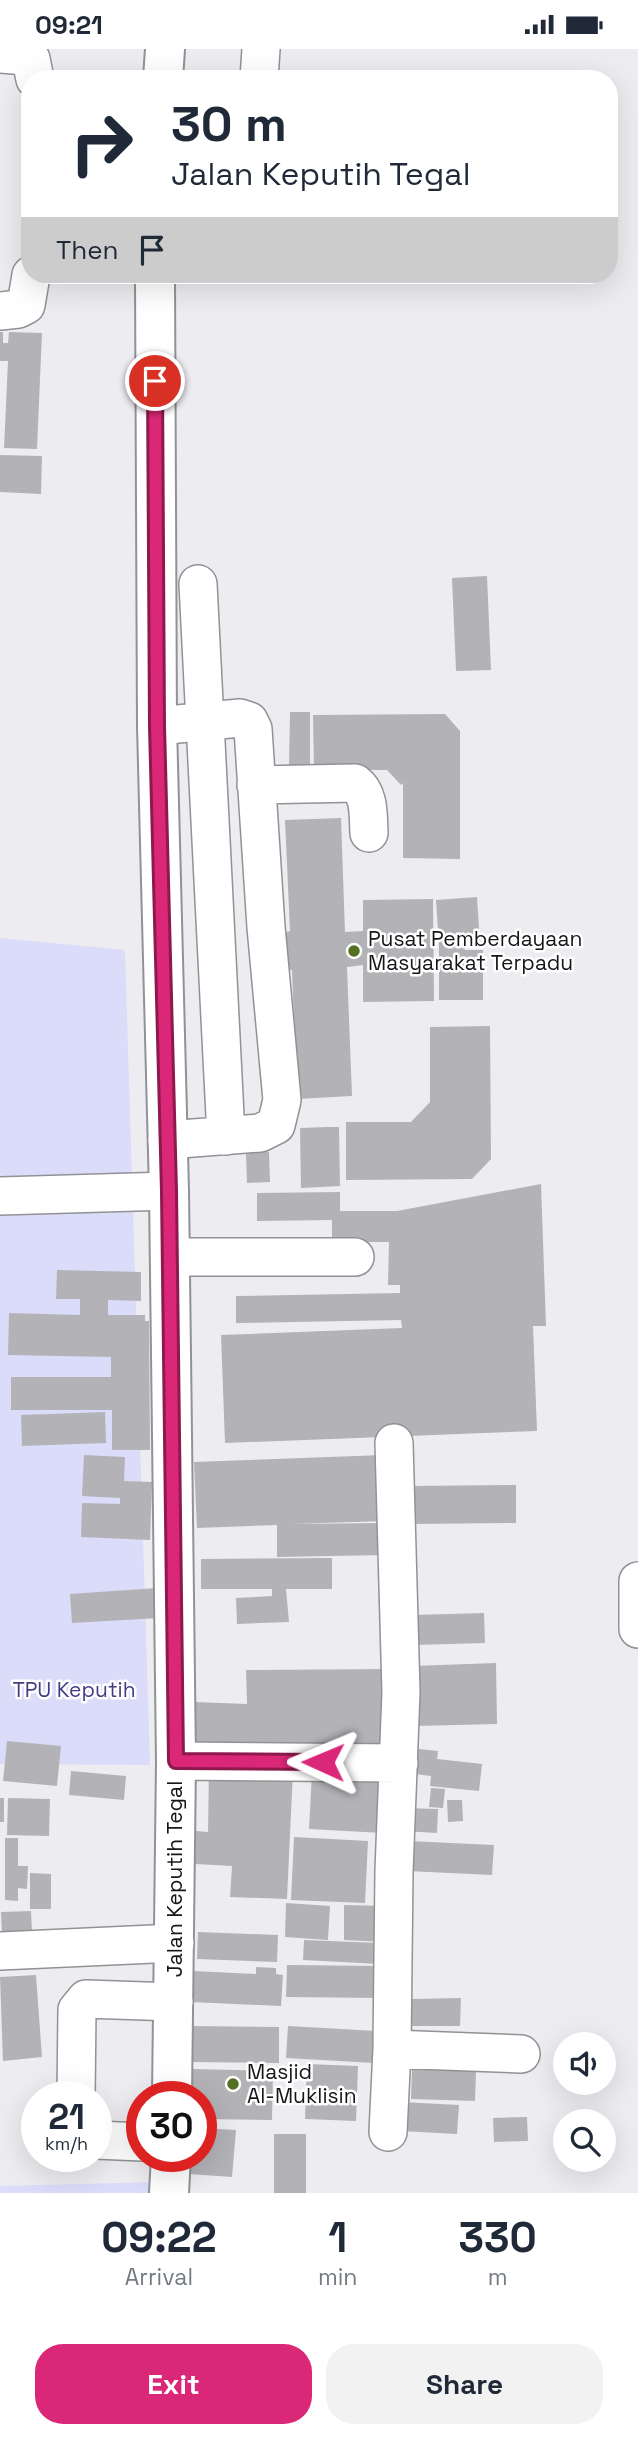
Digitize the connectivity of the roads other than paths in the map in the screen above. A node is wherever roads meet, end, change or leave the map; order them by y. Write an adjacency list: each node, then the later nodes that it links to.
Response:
1 (165, 49): 5 (main road)
2 (261, 49): 6 (street)
3 (0, 54): 4 (street)
4 (33, 70)
5 (164, 70)
6 (260, 70)
7 (29, 284): 9 (street)
8 (155, 284): 12 (main road, Jalan Keputih Tegal)
9 (0, 311)
10 (198, 584): 11 (street)
11 (206, 721): 12 (street); 13 (street); 15 (street)
12 (157, 726): 16 (main road, Jalan Keputih Tegal)
13 (257, 785): 14 (street); 15 (street)
14 (369, 833)
15 (226, 1136): 16 (street)
16 (167, 1140): 17 (main road, Jalan Keputih Tegal)
17 (169, 1191): 18 (street); 19 (main road, Jalan Keputih Tegal)
18 (0, 1196)
19 (170, 1257): 20 (street); 24 (main road, Jalan Keputih Tegal)
20 (355, 1257)
21 (394, 1443): 25 (street)
22 (638, 1581): 23 (street)
23 (638, 1629)
24 (176, 1761): 25 (street); 26 (main road, Jalan Keputih Tegal)
25 (398, 1763): 29 (street)
26 (175, 1943): 27 (street); 28 (main road, Jalan Keputih Tegal)
27 (0, 1951)
28 (174, 2002): 31 (street); 32 (main road, Jalan Keputih Tegal)
29 (393, 2049): 30 (street); 33 (street)
30 (522, 2054)
31 (76, 2081)
32 (172, 2081)
33 (388, 2132)
34 (170, 2172): 35 (main road)
35 (169, 2193)

